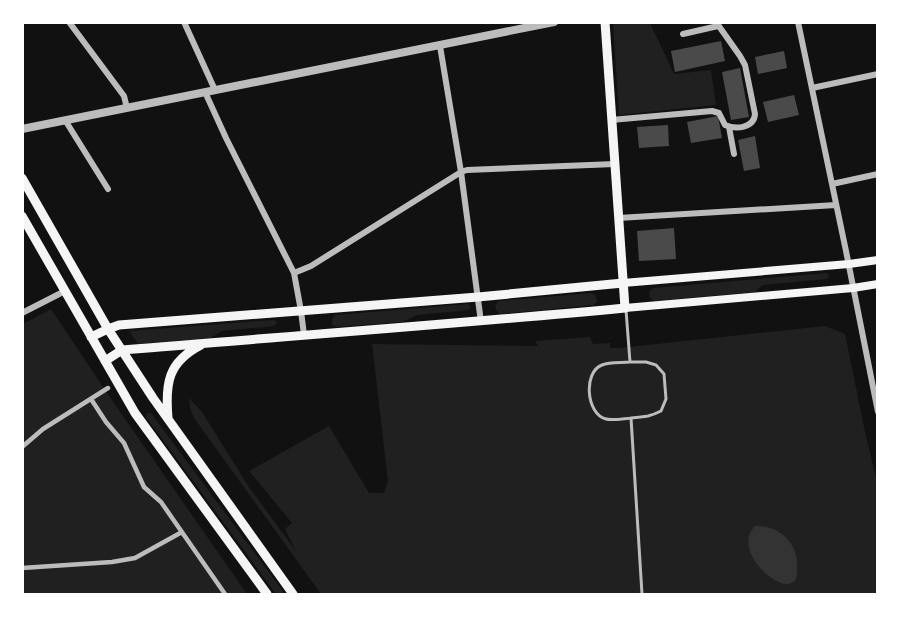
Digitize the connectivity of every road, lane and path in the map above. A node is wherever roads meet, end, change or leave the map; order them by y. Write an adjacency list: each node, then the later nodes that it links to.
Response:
1 (69, 22): 13 (street)
2 (184, 22): 11 (street)
3 (554, 22): 8 (street)
4 (605, 22): 15 (main road)
5 (798, 22): 10 (street)
6 (717, 24): 7 (street); 16 (street)
7 (683, 33)
8 (440, 46): 11 (street); 20 (street)
9 (878, 74): 10 (street)
10 (812, 88): 23 (street)
11 (215, 90): 12 (street)
12 (205, 92): 13 (street); 30 (street)
13 (127, 108): 14 (street)
14 (66, 120): 17 (street); 24 (street)
15 (611, 120): 16 (street); 19 (main road)
16 (729, 127): 18 (street)
17 (22, 129)
18 (734, 154)
19 (615, 164): 20 (street); 27 (main road)
20 (461, 172): 30 (street); 35 (street)
21 (878, 174): 23 (street)
22 (22, 178): 40 (main road)
23 (832, 184): 25 (street)
24 (108, 189)
25 (836, 205): 27 (street); 29 (street)
26 (22, 216): 34 (main road)
27 (618, 218): 31 (main road)
28 (878, 260): 29 (main road)
29 (849, 264): 31 (main road); 33 (street)
30 (294, 273): 37 (street)
31 (623, 283): 35 (main road); 36 (main road)
32 (878, 284): 33 (main road)
33 (853, 288): 36 (main road); 48 (street)
34 (65, 291): 38 (street); 42 (main road)
35 (478, 297): 37 (main road); 39 (street)
36 (625, 308): 39 (main road); 46 (lane)
37 (301, 311): 40 (main road); 41 (street)
38 (22, 312)
39 (481, 322): 41 (main road)
40 (108, 329): 42 (main road); 44 (main road)
41 (304, 334): 43 (main road)
42 (91, 337): 45 (main road)
43 (205, 343): 44 (main road); 52 (main road)
44 (122, 350): 45 (main road); 52 (main road)
45 (105, 361): 57 (main road)
46 (630, 362): 51 (lane); 51 (lane)
47 (108, 388): 49 (street)
48 (875, 391): 50 (street)
49 (91, 399): 53 (street); 54 (street)
50 (878, 412)
51 (631, 418): 59 (lane)
52 (168, 421): 58 (main road)
53 (22, 447)
54 (182, 532): 55 (street); 56 (street)
55 (22, 568)
56 (225, 594)
57 (267, 594)
58 (293, 594)
59 (642, 594)

